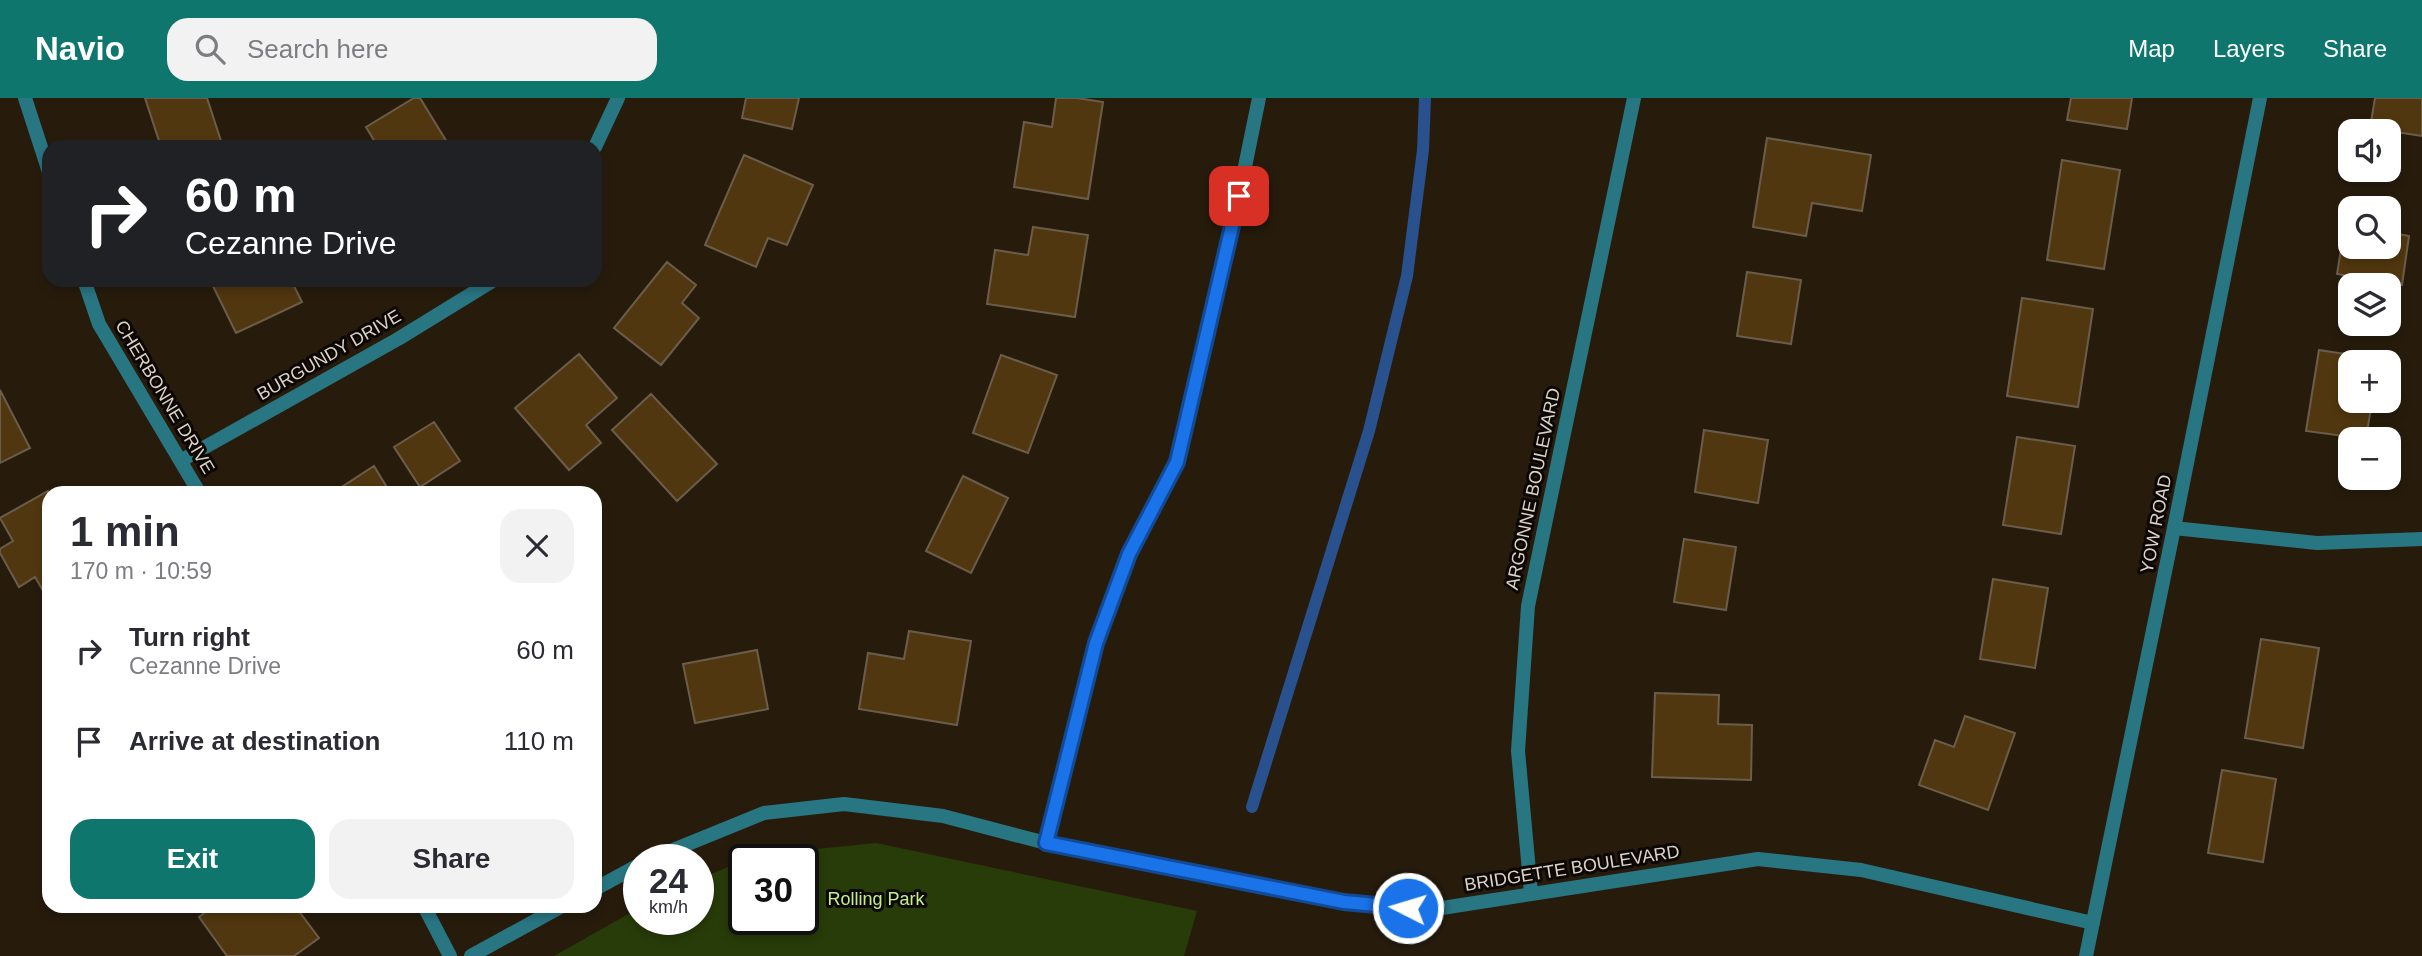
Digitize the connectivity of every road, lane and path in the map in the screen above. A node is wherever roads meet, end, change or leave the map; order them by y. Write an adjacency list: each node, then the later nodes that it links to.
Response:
1 (25, 98): 7 (street)
2 (618, 98): 6 (street)
3 (1259, 98): 14 (street)
4 (1634, 98): 18 (street, ARGONNE BOULEVARD)
5 (2260, 98): 12 (street, YOW ROAD)
6 (598, 140)
7 (42, 150)
8 (86, 287): 10 (street, CHERBONNE DRIVE)
9 (483, 287): 10 (street, BURGUNDY DRIVE)
10 (181, 460): 11 (street, CHERBONNE DRIVE)
11 (196, 486)
12 (2175, 528): 13 (street); 21 (street, YOW ROAD)
13 (2422, 539)
14 (1046, 843): 15 (street, BRIDGETTE BOULEVARD); 18 (street, BRIDGETTE BOULEVARD)
15 (688, 844)
16 (623, 874): 17 (street)
17 (602, 885)
18 (1531, 893): 21 (street, BRIDGETTE BOULEVARD)
19 (428, 913): 22 (street)
20 (549, 913): 23 (street)
21 (2093, 923): 24 (street, YOW ROAD)
22 (450, 956)
23 (471, 956)
24 (2086, 956)

